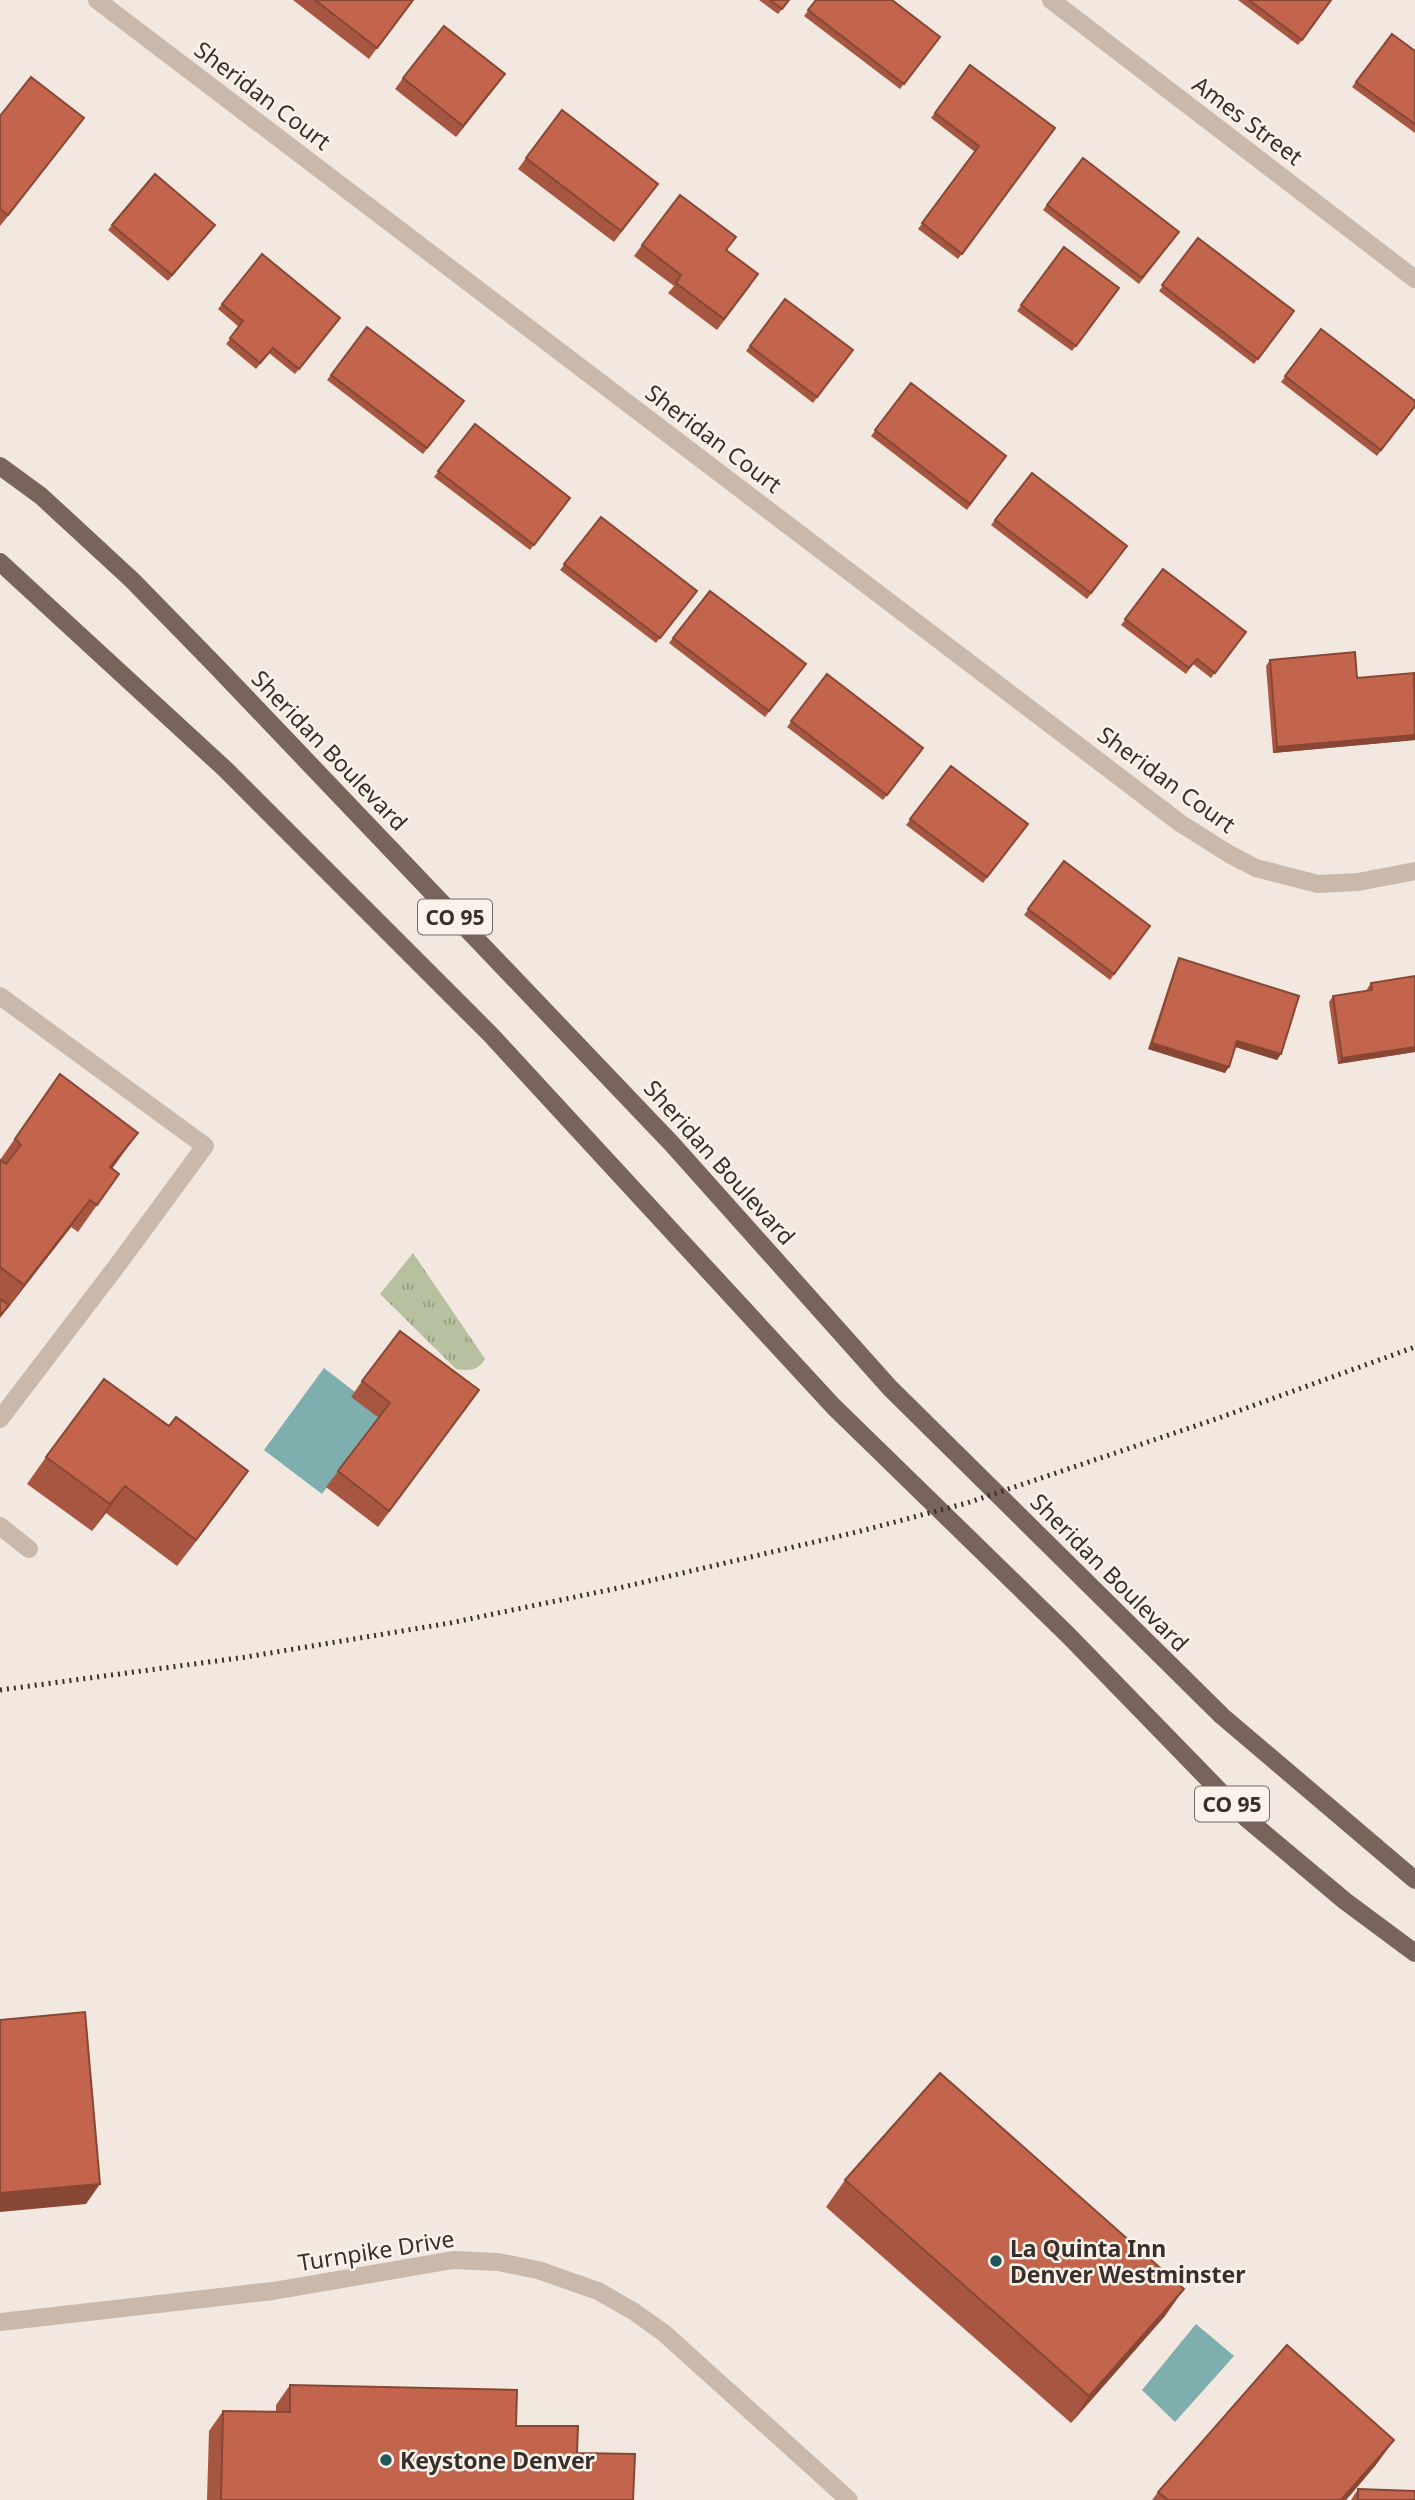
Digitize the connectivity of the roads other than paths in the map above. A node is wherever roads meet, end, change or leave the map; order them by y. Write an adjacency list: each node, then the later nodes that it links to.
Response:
1 (97, 0): 6 (street, Sheridan Court)
2 (1051, 0): 3 (street, Ames Street)
3 (1415, 279)
4 (0, 466): 11 (main road, Sheridan Boulevard / CO 95)
5 (0, 562): 12 (main road, CO 95)
6 (1415, 871)
7 (0, 996): 8 (street)
8 (0, 1419)
9 (0, 1526): 10 (street)
10 (29, 1549)
11 (1415, 1880)
12 (1415, 1952)
13 (0, 2322): 14 (street, Turnpike Drive)
14 (849, 2500)

